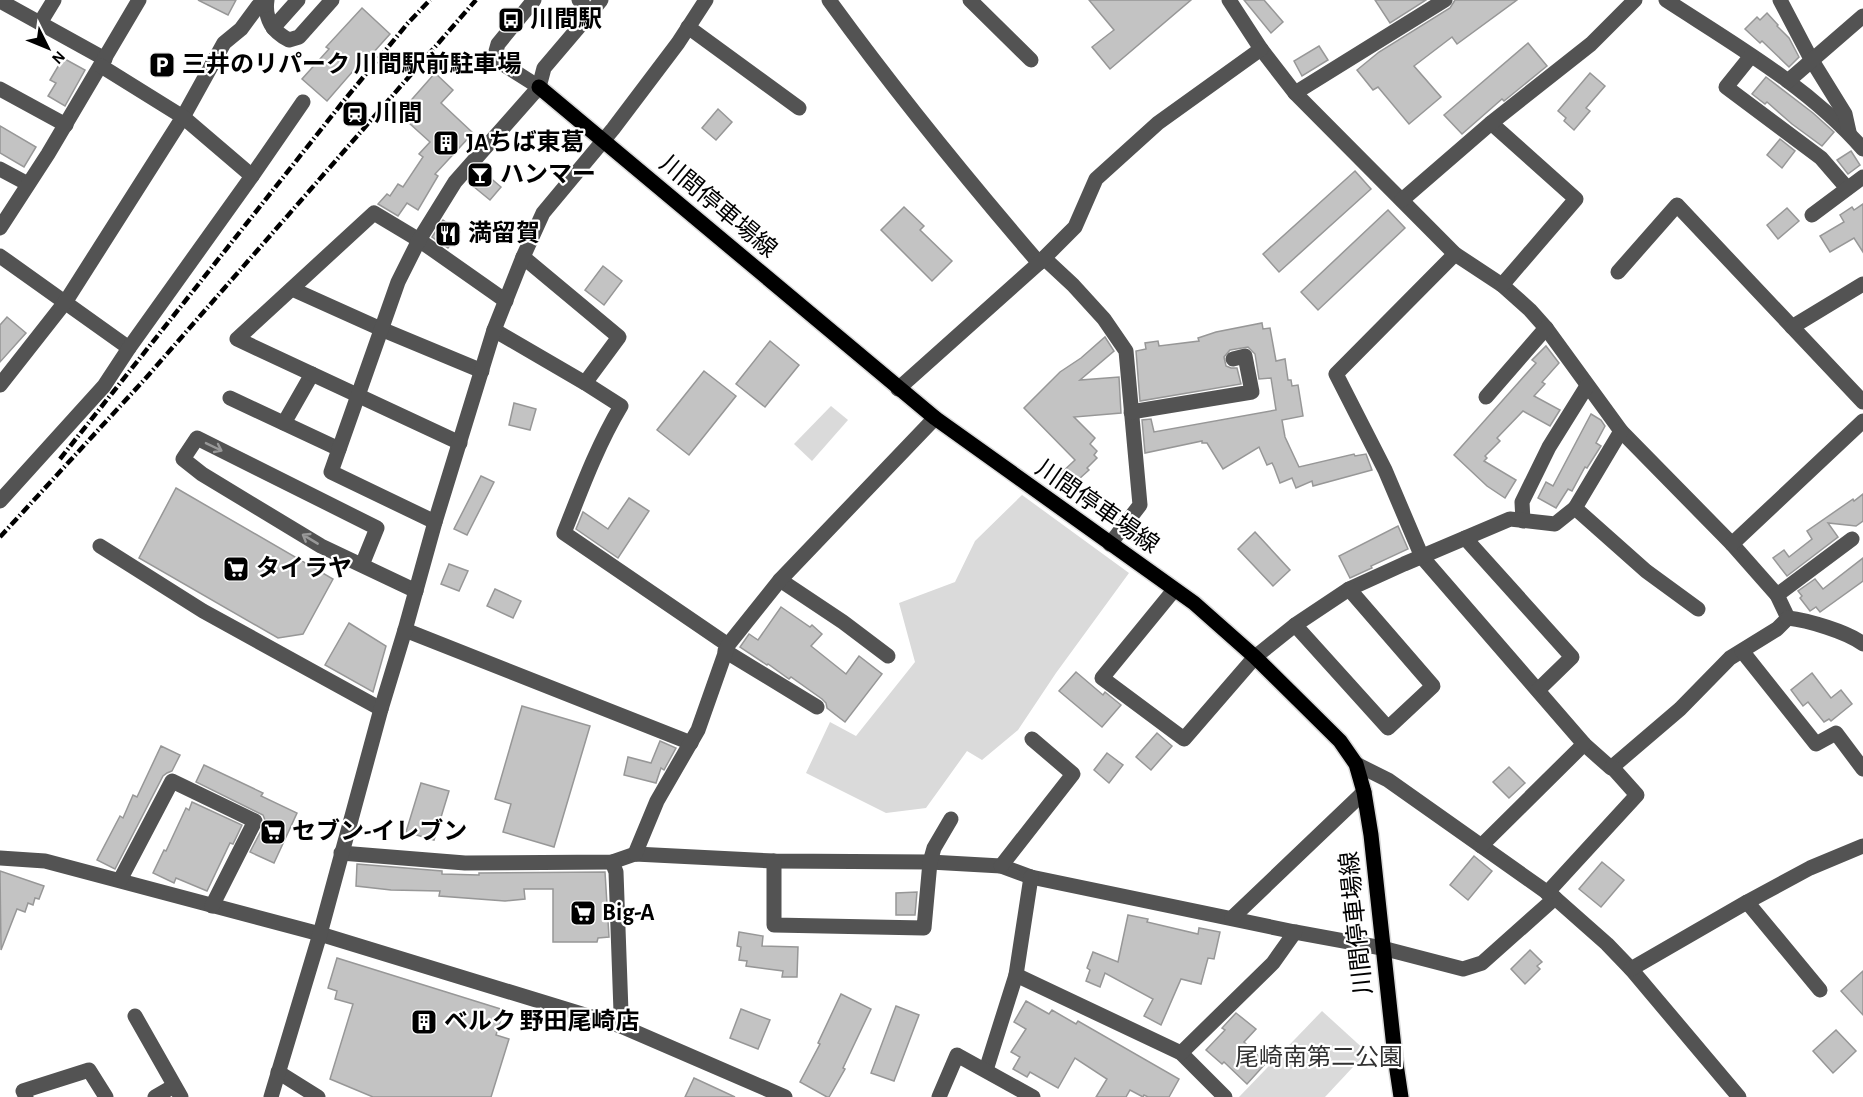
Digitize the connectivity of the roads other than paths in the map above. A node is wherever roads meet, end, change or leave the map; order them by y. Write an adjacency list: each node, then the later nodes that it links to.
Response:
1 (54, 0): 20 (street)
2 (139, 0): 27 (street)
3 (298, 0): 22 (street)
4 (332, 0): 22 (street)
5 (534, 0): 29 (street)
6 (579, 0): 19 (street)
7 (601, 0): 19 (street)
8 (706, 0): 21 (street)
9 (829, 0): 54 (street)
10 (970, 0): 26 (street)
11 (1229, 0): 23 (street)
12 (1444, 0): 33 (street)
13 (1635, 0): 37 (street)
14 (1666, 0): 24 (street)
15 (1780, 0): 25 (street)
16 (0, 1): 20 (street)
17 (267, 2): 22 (street); 36 (street)
18 (1863, 16): 25 (street)
19 (584, 21): 28 (street)
20 (40, 23): 27 (street)
21 (688, 27): 35 (street); 40 (street)
22 (273, 28)
23 (1261, 49): 33 (street); 54 (street)
24 (1751, 56): 30 (street); 46 (street)
25 (1811, 59): 30 (street); 39 (street)
26 (1031, 60)
27 (103, 63): 36 (street); 38 (street)
28 (544, 68): 29 (street); 31 (street)
29 (521, 76): 31 (street)
30 (1788, 81): 39 (street)
31 (539, 87): 40 (main road, 川間停車場線); 50 (street)
32 (0, 89): 38 (street)
33 (1295, 93): 47 (street)
34 (303, 102): 43 (street)
35 (799, 108)
36 (183, 117): 43 (street); 60 (street)
37 (1491, 123): 47 (street); 57 (street)
38 (66, 125): 45 (street)
39 (1849, 132): 41 (street)
40 (604, 140): 53 (street); 72 (main road, 川間停車場線)
41 (1863, 149)
42 (0, 169): 45 (street)
43 (252, 176): 65 (street)
44 (1863, 177): 46 (street)
45 (28, 184): 49 (street)
46 (1848, 188): 48 (street)
47 (1402, 200): 51 (street)
48 (1812, 215)
49 (0, 228)
50 (420, 240): 58 (street); 59 (street); 63 (street)
51 (1455, 254): 57 (street); 93 (street)
52 (0, 255): 60 (street)
53 (523, 257): 59 (street); 69 (street)
54 (1042, 261): 72 (street); 77 (street)
55 (1618, 272): 61 (street)
56 (1863, 284): 61 (street)
57 (1502, 285): 62 (street)
58 (292, 289): 63 (street); 68 (street)
59 (506, 301): 64 (street)
60 (66, 302): 65 (street); 70 (street)
61 (1792, 327): 76 (street)
62 (1546, 328): 71 (street); 74 (street)
63 (381, 329): 67 (street); 73 (street)
64 (494, 330): 67 (street); 69 (street)
65 (129, 348): 84 (street)
66 (1233, 359): 77 (street)
67 (482, 371): 82 (street)
68 (312, 374): 73 (street); 80 (street)
69 (585, 383): 105 (street)
70 (0, 385)
71 (1587, 386): 81 (street); 86 (street)
72 (898, 389): 78 (main road, 川間停車場線)
73 (358, 396): 82 (street); 83 (street)
74 (1486, 397)
75 (230, 398): 80 (street)
76 (1863, 402)
77 (1131, 412): 90 (street)
78 (935, 418): 90 (main road, 川間停車場線); 95 (street)
79 (1863, 421): 91 (street)
80 (284, 423): 83 (street)
81 (1621, 431): 85 (street); 91 (street)
82 (460, 443): 87 (street)
83 (339, 449): 87 (street)
84 (0, 501)
85 (1575, 508): 86 (street); 100 (street)
86 (1523, 521): 88 (street)
87 (435, 522): 98 (street)
88 (1465, 538): 93 (street); 109 (street)
89 (1852, 539): 99 (street)
90 (1110, 544): 97 (main road, 川間停車場線)
91 (1732, 544): 99 (street)
92 (100, 546): 111 (street)
93 (1422, 557): 96 (street); 109 (street)
94 (362, 565): 94 (street, one-way to 94); 98 (street)
95 (780, 580): 105 (street); 107 (street)
96 (1349, 589): 102 (street); 102 (street)
97 (1174, 590): 108 (main road, 川間停車場線); 108 (street)
98 (416, 591): 103 (street)
99 (1777, 596): 101 (street)
100 (1698, 609)
101 (1788, 618): 104 (street); 106 (street)
102 (1295, 625): 108 (street)
103 (405, 630): 111 (street); 113 (street)
104 (1860, 637)
105 (726, 648): 110 (street); 113 (street)
106 (1742, 651): 116 (street); 117 (street)
107 (888, 656)
108 (1255, 657): 115 (main road, 川間停車場線)
109 (1538, 690): 114 (street)
110 (818, 707)
111 (381, 710): 122 (street)
112 (1032, 739): 128 (street)
113 (691, 743): 123 (street)
114 (1584, 744): 116 (street); 120 (street)
115 (1356, 764): 118 (main road, 川間停車場線); 120 (street)
116 (1612, 767): 131 (street)
117 (1863, 770)
118 (1364, 792): 134 (street); 137 (main road, 川間停車場線)
119 (951, 819): 127 (street)
120 (1481, 846): 131 (street)
121 (1863, 846): 132 (street)
122 (341, 853): 126 (street); 136 (street)
123 (635, 854): 125 (street); 126 (street)
124 (0, 858): 130 (street)
125 (774, 861): 127 (street); 127 (street)
126 (612, 862): 142 (street)
127 (930, 862): 128 (street)
128 (1001, 866): 129 (street)
129 (1031, 877): 134 (street); 139 (street)
130 (120, 880): 133 (street); 133 (street)
131 (1551, 896): 137 (street); 138 (street)
132 (1747, 902): 138 (street); 140 (street)
133 (212, 906): 136 (street)
134 (1232, 918): 135 (street)
135 (1295, 932): 137 (street); 143 (street)
136 (320, 934): 142 (street); 145 (street)
137 (1382, 948): 157 (main road, 川間停車場線)
138 (1631, 969): 158 (street)
139 (1016, 975): 143 (street); 144 (street)
140 (1820, 990)
141 (135, 1016): 146 (street)
142 (621, 1026): 147 (street)
143 (1181, 1053): 156 (street)
144 (986, 1070): 154 (street); 155 (street)
145 (278, 1072): 151 (street); 152 (street)
146 (177, 1092): 150 (street)
147 (762, 1092): 153 (street)
148 (26, 1097): 149 (street)
149 (106, 1097)
150 (155, 1097)
151 (270, 1097)
152 (318, 1097)
153 (785, 1097)
154 (939, 1097)
155 (1033, 1097)
156 (1225, 1097)
157 (1401, 1097)
158 (1739, 1097)

